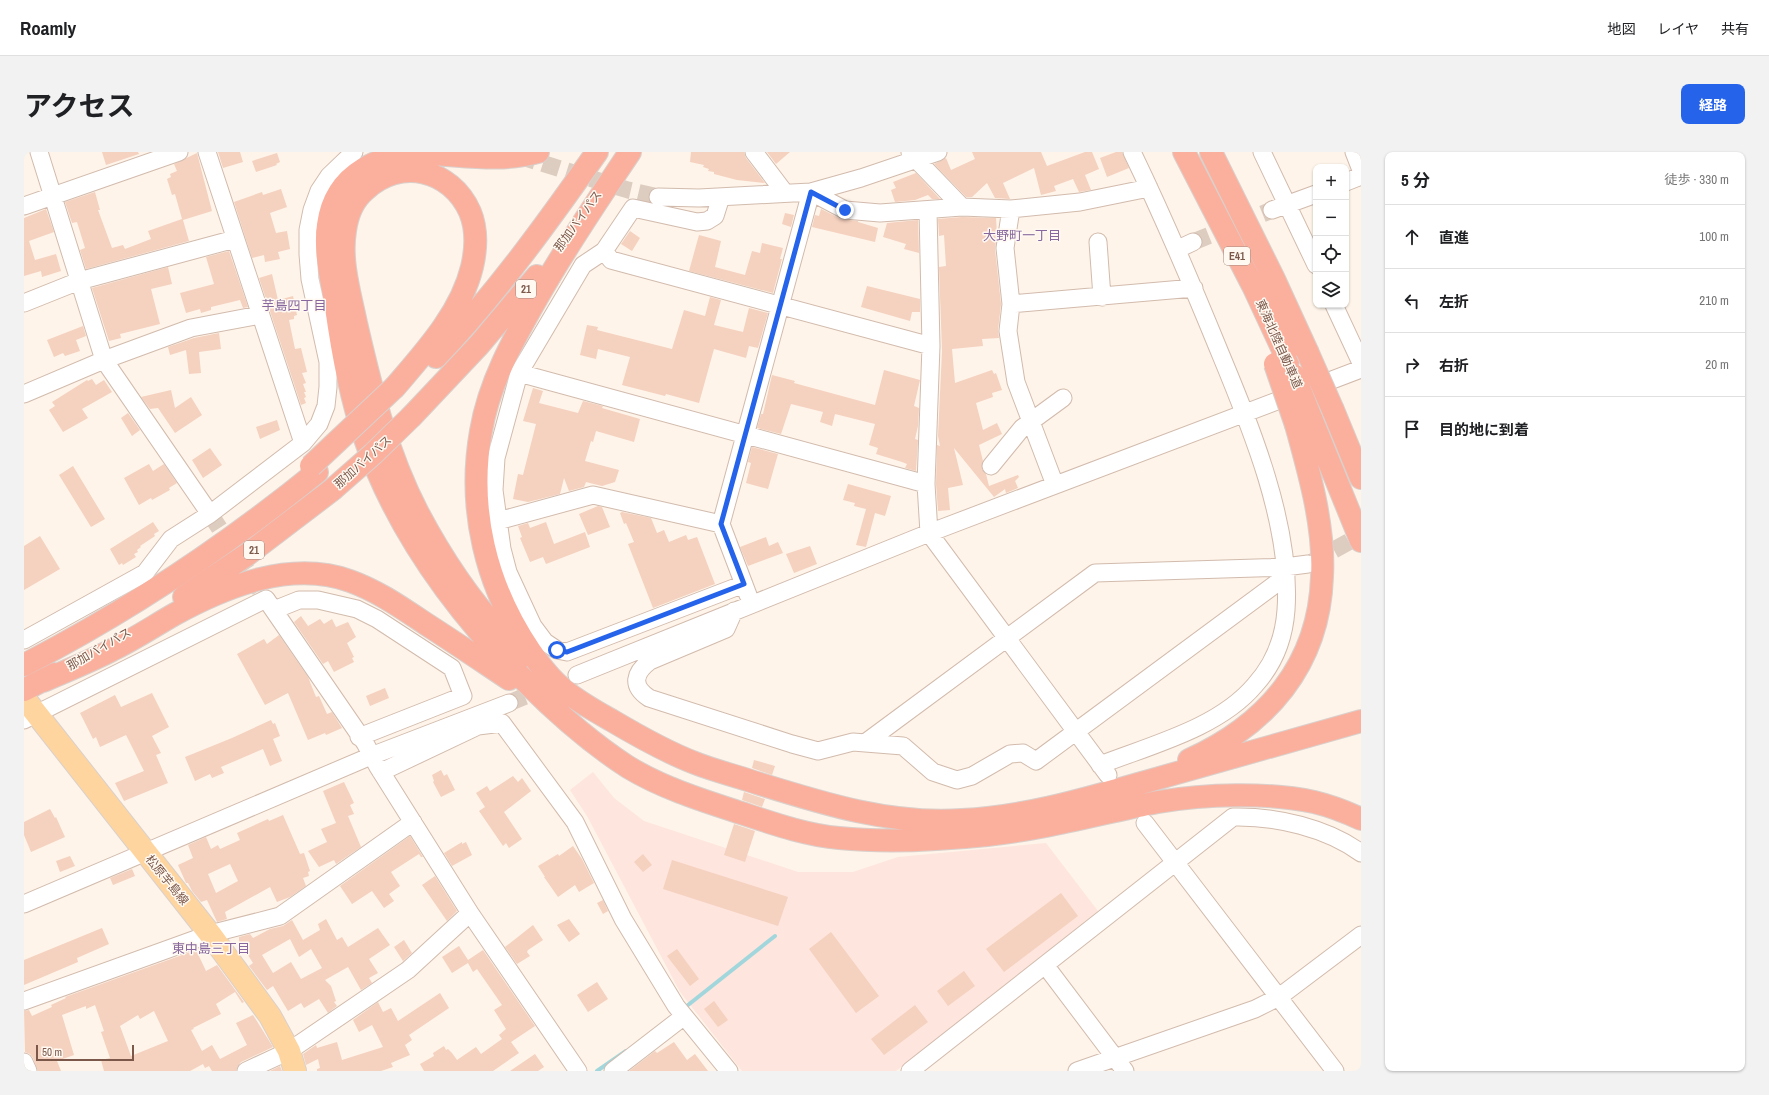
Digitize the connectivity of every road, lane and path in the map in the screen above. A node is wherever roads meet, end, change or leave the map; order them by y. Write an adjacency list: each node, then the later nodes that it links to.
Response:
1 (39, 152): 23 (street)
2 (179, 152): 23 (street)
3 (207, 152): 31 (street)
4 (354, 152): 57 (street)
5 (538, 152): 78 (highway)
6 (597, 152): 50 (highway, 那加バイパス / 21)
7 (629, 152): 71 (highway, 那加バイパス / 21, bridge); 78 (highway)
8 (754, 152): 21 (street)
9 (938, 152): 15 (street)
10 (1132, 152): 19 (street)
11 (1183, 152): 54 (highway, 東海北陸自動車道 / E41, bridge)
12 (1211, 152): 59 (highway, 東海北陸自動車道 / E41, bridge)
13 (1262, 152): 28 (street)
14 (1354, 152): 16 (street)
15 (913, 156): 20 (street); 27 (street)
16 (1361, 170)
17 (1361, 176): 18 (street)
18 (1349, 181)
19 (1150, 188): 29 (street); 34 (street)
20 (811, 192): 21 (street); 30 (street); 42 (street)
21 (785, 193): 25 (street)
22 (1313, 195): 28 (street)
23 (54, 196): 26 (street); 37 (street)
24 (658, 197): 25 (street)
25 (721, 197): 35 (street)
26 (24, 206)
27 (962, 207): 29 (street); 30 (street)
28 (1280, 207): 36 (street)
29 (1011, 209): 41 (street)
30 (928, 210): 45 (street)
31 (235, 239): 37 (street); 44 (street)
32 (1098, 242): 39 (street)
33 (1193, 242): 34 (street)
34 (1178, 249): 38 (street)
35 (604, 251): 42 (street); 49 (street)
36 (1313, 260)
37 (79, 281): 40 (street); 46 (street)
38 (1194, 288): 39 (street); 53 (street)
39 (1102, 296): 41 (street)
40 (24, 303)
41 (1012, 304): 55 (street)
42 (780, 307): 45 (street); 56 (street)
43 (1335, 308): 47 (street)
44 (260, 315): 46 (street); 57 (street)
45 (931, 346): 60 (street)
46 (104, 360): 51 (street); 62 (street)
47 (1361, 363)
48 (1361, 369): 53 (street)
49 (519, 373): 56 (street); 63 (street)
50 (397, 392): 76 (highway, 那加バイパス / 21); 78 (highway)
51 (24, 394)
52 (1063, 398): 55 (street)
53 (1244, 412): 61 (street); 68 (street)
54 (1304, 421): 66 (highway, 東海北陸自動車道 / E41); 88 (highway)
55 (1030, 422): 58 (street); 61 (street)
56 (744, 435): 60 (street); 64 (street)
57 (303, 443): 62 (street)
58 (991, 466)
59 (1361, 478)
60 (926, 484): 65 (street)
61 (1055, 485): 65 (street)
62 (210, 514): 75 (street)
63 (498, 521): 64 (street); 69 (street)
64 (721, 524): 69 (street)
65 (929, 533): 70 (street); 74 (street)
66 (1361, 541)
67 (1308, 564): 68 (street)
68 (1285, 572): 74 (street); 82 (street); 82 (street)
69 (744, 584): 70 (street)
70 (751, 604): 73 (street)
71 (174, 609): 77 (highway); 78 (highway)
72 (274, 610): 80 (street); 83 (street); 83 (street)
73 (734, 611): 78 (street); 85 (street)
74 (1007, 639): 82 (street); 85 (street)
75 (24, 640)
76 (24, 665)
77 (33, 686)
78 (563, 690): 88 (highway); 88 (highway)
79 (509, 703): 86 (street)
80 (28, 711): 92 (main road, 松原芋島線)
81 (1361, 721): 88 (highway)
82 (1076, 732): 85 (street)
83 (359, 736): 86 (street)
84 (1361, 737): 88 (highway)
85 (865, 742)
86 (371, 756): 87 (street); 92 (street)
87 (381, 772): 90 (street); 102 (street)
88 (1066, 813): 89 (highway)
89 (1361, 819)
90 (413, 822): 96 (street); 97 (street)
91 (1145, 823): 94 (street)
92 (145, 852): 95 (street); 97 (main road, 松原芋島線)
93 (1361, 853): 94 (street)
94 (1174, 862): 99 (street); 100 (street)
95 (24, 904)
96 (470, 913): 103 (street); 108 (street)
97 (210, 934): 101 (street); 103 (main road, 松原芋島線)
98 (1361, 935): 100 (street)
99 (1045, 965): 105 (street); 111 (street)
100 (1279, 997): 105 (street); 113 (street)
101 (24, 1001)
102 (680, 1011): 109 (street); 110 (street)
103 (292, 1061): 107 (street)
104 (24, 1062): 106 (street)
105 (1120, 1064): 112 (street)
106 (28, 1071)
107 (246, 1071)
108 (578, 1071)
109 (613, 1071)
110 (729, 1071)
111 (911, 1071)
112 (1077, 1071)
113 (1335, 1071)

